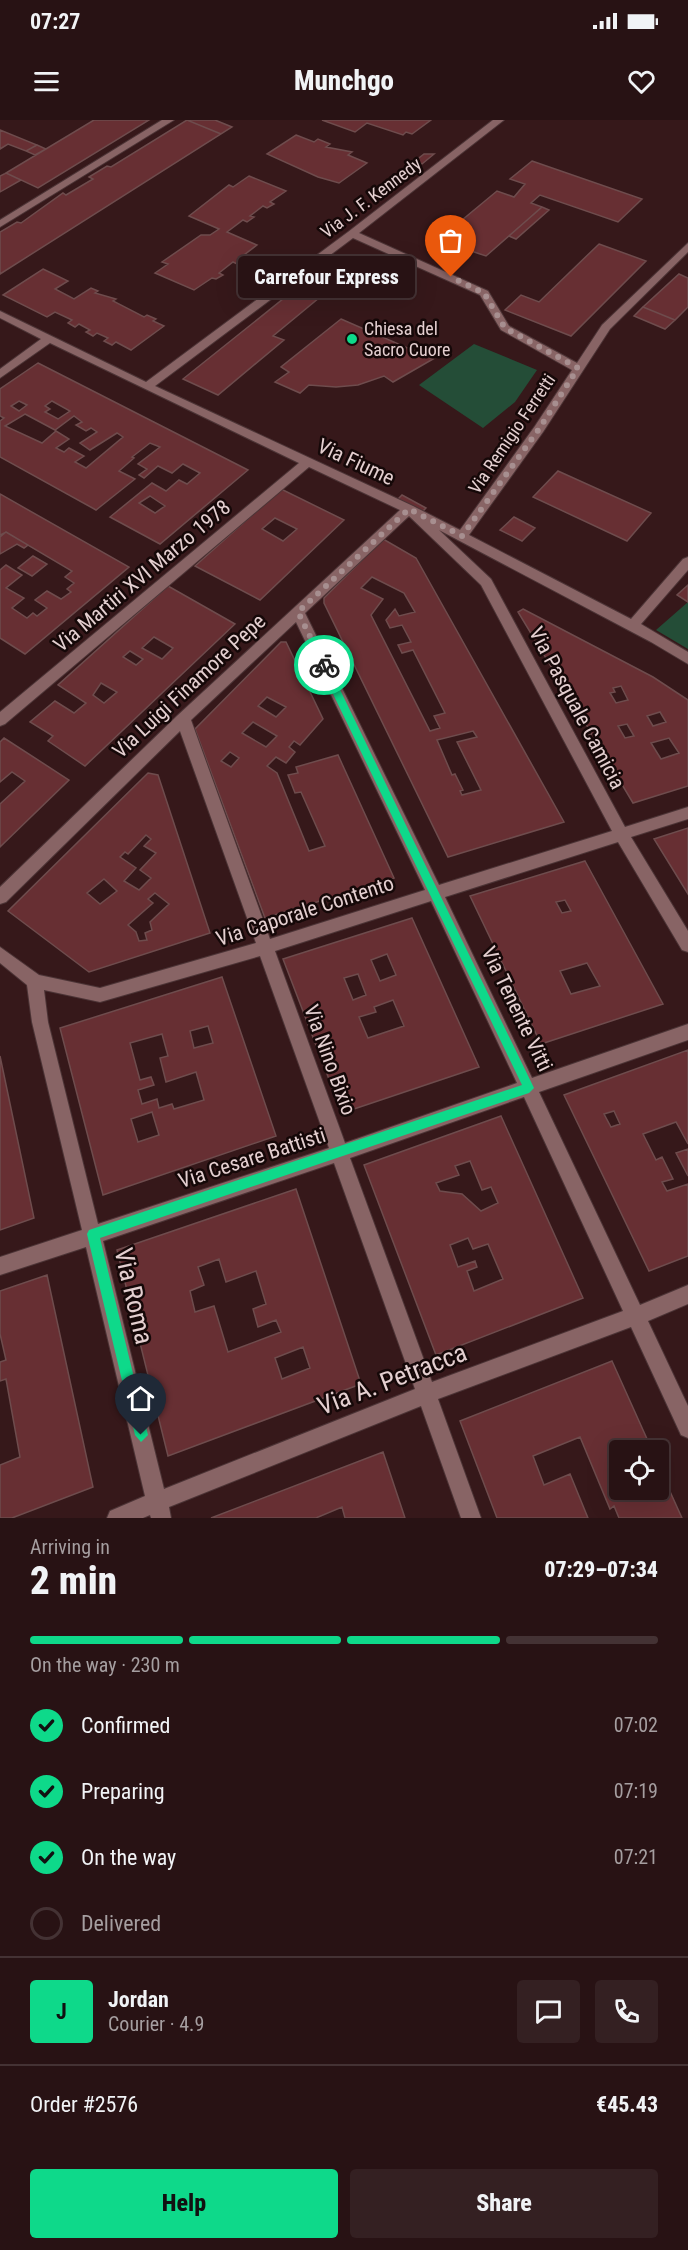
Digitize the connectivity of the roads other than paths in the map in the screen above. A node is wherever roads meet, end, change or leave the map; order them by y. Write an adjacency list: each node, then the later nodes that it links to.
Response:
1 (169, 120): 3 (street)
2 (499, 120): 4 (street, Via J. F. Kennedy)
3 (0, 224)
4 (352, 234): 8 (street); 10 (street, Via J. F. Kennedy)
5 (688, 246): 8 (street, Via Remigio Ferretti)
6 (0, 314): 7 (street, Via Fiume)
7 (50, 338): 9 (street); 10 (street, Via Fiume)
8 (578, 368): 13 (street, Via Remigio Ferretti)
9 (0, 374)
10 (147, 387): 11 (street, Via Fiume)
11 (308, 462): 12 (street, Via Fiume); 19 (street, Via Martiri XVI Marzo 1978)
12 (409, 509): 13 (street, Via Fiume); 15 (street, Via Luigi Finamore Pepe); 21 (street, Via Pasquale Camicia)
13 (462, 536): 16 (street, Via Fiume)
14 (688, 562): 16 (street)
15 (298, 612): 18 (street, Via Luigi Finamore Pepe); 22 (street, Via Tenente Vitti)
16 (632, 626): 17 (street, Via Fiume)
17 (688, 659)
18 (183, 719): 23 (street, Via Luigi Finamore Pepe); 25 (street, Via Nino Bixio)
19 (0, 720)
20 (688, 813): 21 (street, Via Caporale Contento)
21 (622, 835): 22 (street, Via Caporale Contento); 24 (street, Via Pasquale Camicia)
22 (434, 892): 25 (street, Via Caporale Contento); 29 (street, Via Tenente Vitti)
23 (0, 897)
24 (688, 945)
25 (266, 947): 27 (street, Via Caporale Contento); 30 (street, Via Nino Bixio)
26 (0, 954): 27 (street)
27 (35, 981): 31 (street, Via Roma)
28 (688, 1032): 29 (street, Via Cesare Battisti)
29 (529, 1088): 30 (street, Via Cesare Battisti); 34 (street, Via Tenente Vitti)
30 (340, 1153): 31 (street, Via Cesare Battisti); 35 (street, Via Nino Bixio)
31 (93, 1234): 32 (street, Via Cesare Battisti); 37 (street, Via Roma)
32 (0, 1266)
33 (688, 1294): 34 (street, Via A. Petracca)
34 (636, 1316): 35 (street, Via A. Petracca); 36 (street, Via Tenente Vitti)
35 (426, 1394): 37 (street, Via A. Petracca); 39 (street, Via Nino Bixio)
36 (688, 1428)
37 (159, 1510): 38 (street, Via A. Petracca)
38 (117, 1518)
39 (471, 1518)

